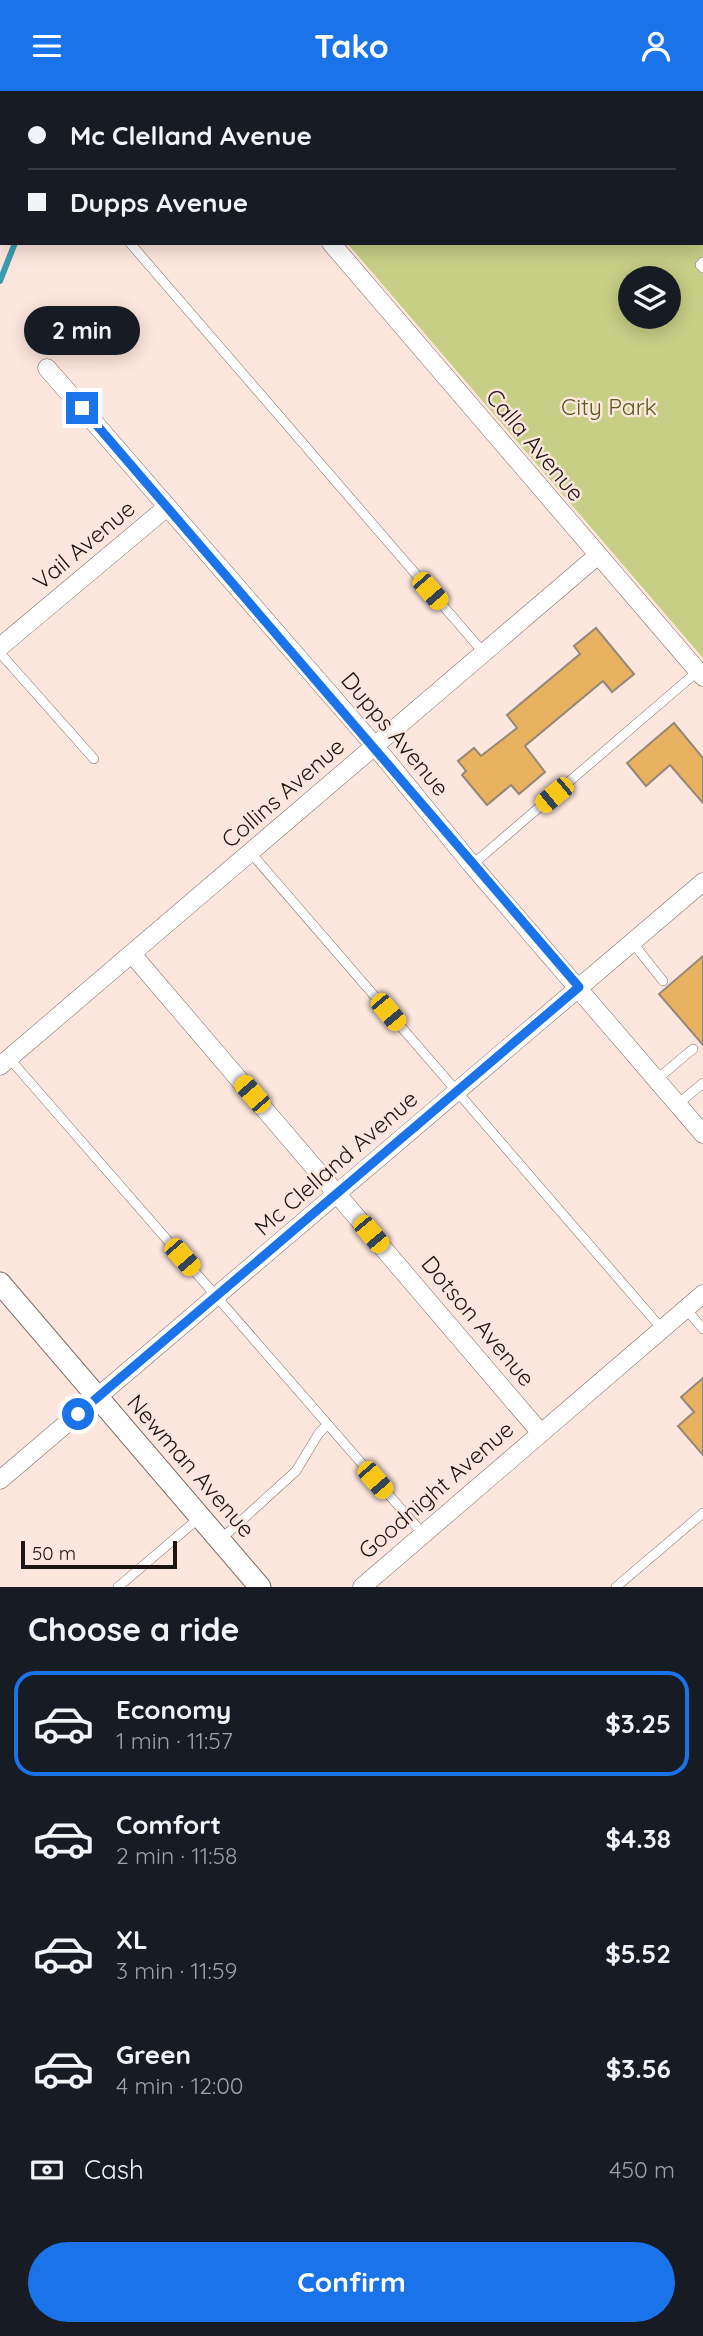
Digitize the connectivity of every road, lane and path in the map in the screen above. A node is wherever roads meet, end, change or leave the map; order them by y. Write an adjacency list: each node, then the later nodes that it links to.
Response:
1 (132, 245): 7 (lane)
2 (333, 245): 5 (street, Calla Avenue)
3 (47, 367): 4 (street, Dupps Avenue)
4 (167, 507): 6 (street, Vail Avenue); 10 (street, Dupps Avenue)
5 (597, 556): 7 (street, Collins Avenue); 9 (street, Calla Avenue)
6 (0, 647)
7 (483, 652): 10 (street, Collins Avenue)
8 (0, 653): 11 (lane)
9 (701, 674): 13 (lane)
10 (374, 745): 12 (street, Collins Avenue); 13 (street, Dupps Avenue)
11 (94, 759)
12 (251, 853): 16 (street, Collins Avenue); 23 (lane)
13 (472, 865): 18 (street, Dupps Avenue)
14 (703, 882): 15 (street, Mc Clelland Avenue)
15 (632, 942): 17 (lane); 18 (street, Mc Clelland Avenue)
16 (132, 954): 20 (street, Collins Avenue); 26 (street, Dotson Avenue)
17 (663, 981)
18 (579, 987): 21 (street, Dupps Avenue); 23 (street, Mc Clelland Avenue)
19 (692, 1049): 21 (lane)
20 (5, 1062): 29 (lane)
21 (657, 1079): 24 (street, Dupps Avenue)
22 (703, 1083): 24 (lane)
23 (456, 1092): 26 (street, Mc Clelland Avenue); 31 (lane)
24 (678, 1104): 25 (street, Dupps Avenue)
25 (703, 1134)
26 (337, 1194): 29 (street, Mc Clelland Avenue); 35 (street, Dotson Avenue)
27 (0, 1283): 33 (street, Newman Avenue)
28 (703, 1294): 30 (street, Goodnight Avenue)
29 (216, 1297): 33 (street, Mc Clelland Avenue); 34 (lane)
30 (686, 1309): 31 (street, Goodnight Avenue); 32 (lane)
31 (662, 1329): 35 (street, Goodnight Avenue)
32 (703, 1329)
33 (97, 1397): 36 (street, Mc Clelland Avenue); 38 (street, Newman Avenue)
34 (327, 1425): 39 (lane); 40 (lane)
35 (540, 1432): 39 (street, Goodnight Avenue)
36 (0, 1480)
37 (703, 1513): 44 (lane)
38 (200, 1517): 40 (street, Newman Avenue); 41 (lane)
39 (423, 1534): 43 (street, Goodnight Avenue)
40 (219, 1539): 42 (street, Newman Avenue)
41 (118, 1587)
42 (260, 1587)
43 (362, 1587)
44 (616, 1587)

